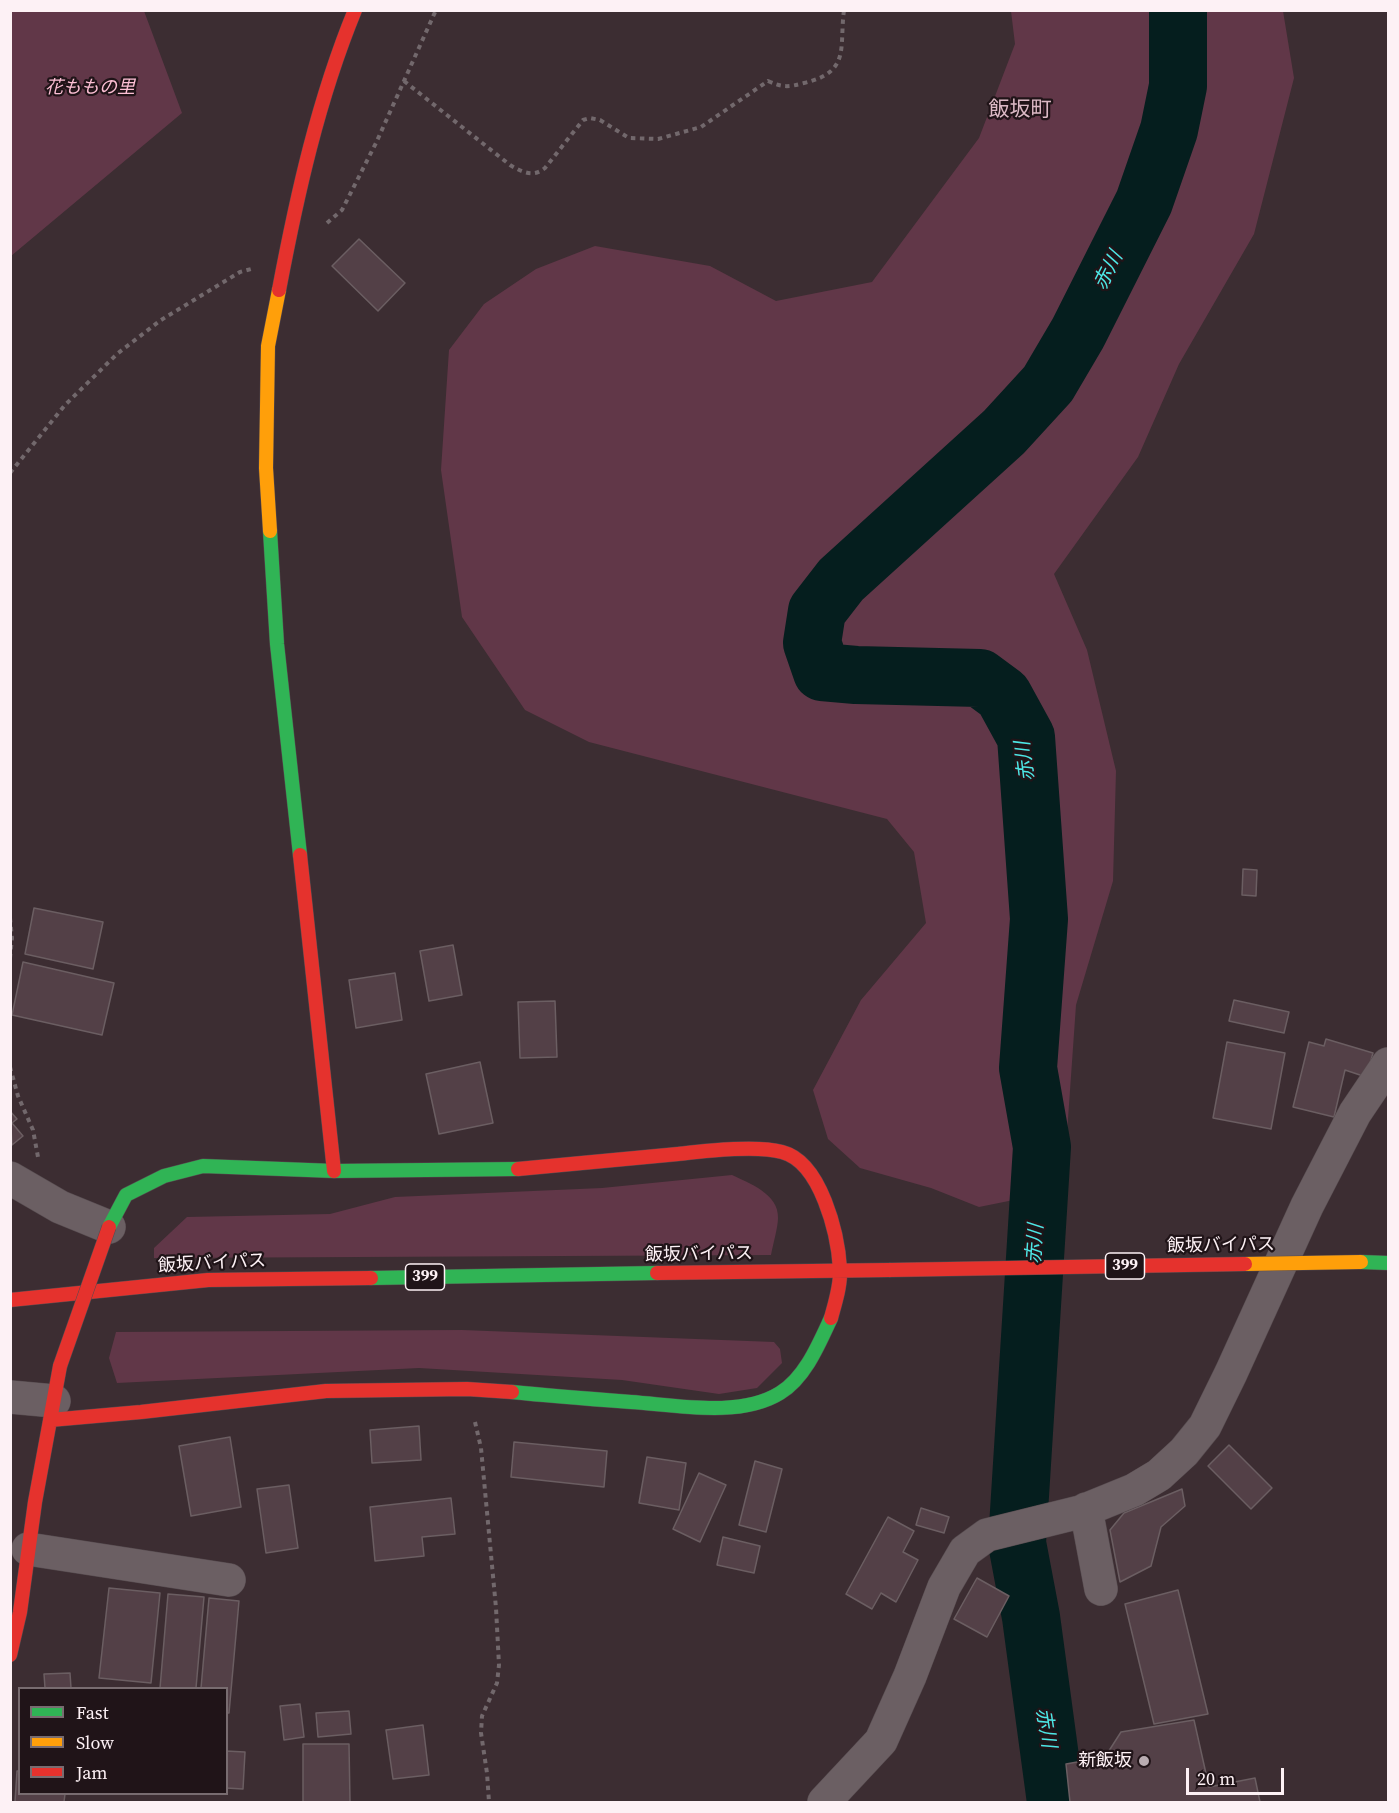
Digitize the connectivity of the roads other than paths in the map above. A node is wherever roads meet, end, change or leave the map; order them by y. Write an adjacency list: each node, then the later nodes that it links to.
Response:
1 (355, 10): 3 (main road)
2 (1389, 1064): 11 (street)
3 (334, 1171): 5 (main road); 7 (main road)
4 (10, 1178): 5 (street)
5 (109, 1227): 10 (main road, bridge)
6 (1389, 1263): 7 (main road, 飯坂バイパス / 399, bridge)
7 (840, 1271): 8 (main road, 飯坂バイパス / 399); 10 (main road)
8 (10, 1300)
9 (10, 1397): 10 (street)
10 (52, 1411): 12 (main road)
11 (1086, 1509): 14 (street); 16 (street)
12 (28, 1549): 13 (street); 15 (main road)
13 (229, 1580)
14 (1101, 1589)
15 (10, 1655)
16 (824, 1803)

